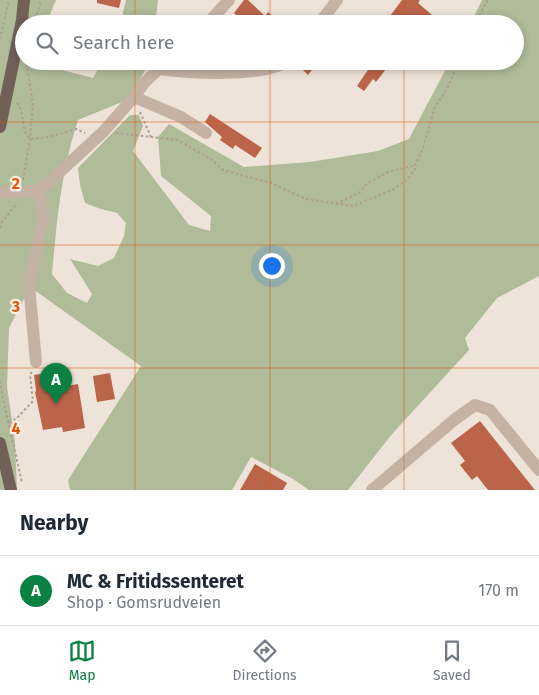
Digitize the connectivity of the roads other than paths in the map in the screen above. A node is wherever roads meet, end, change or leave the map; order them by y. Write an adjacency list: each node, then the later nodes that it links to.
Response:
1 (24, 0): 5 (main road)
2 (28, 0): 6 (main road)
3 (229, 0): 7 (lane)
4 (337, 0): 8 (lane)
5 (27, 15)
6 (28, 15)
7 (215, 15)
8 (326, 15)
9 (15, 70): 14 (main road)
10 (158, 70): 13 (lane)
11 (177, 70): 12 (lane)
12 (267, 70)
13 (134, 97): 15 (lane); 16 (lane)
14 (0, 127)
15 (206, 133)
16 (38, 191): 17 (lane); 18 (lane)
17 (0, 194)
18 (36, 362)
19 (0, 443): 21 (main road)
20 (539, 470): 22 (lane)
21 (7, 487)
22 (372, 490)

